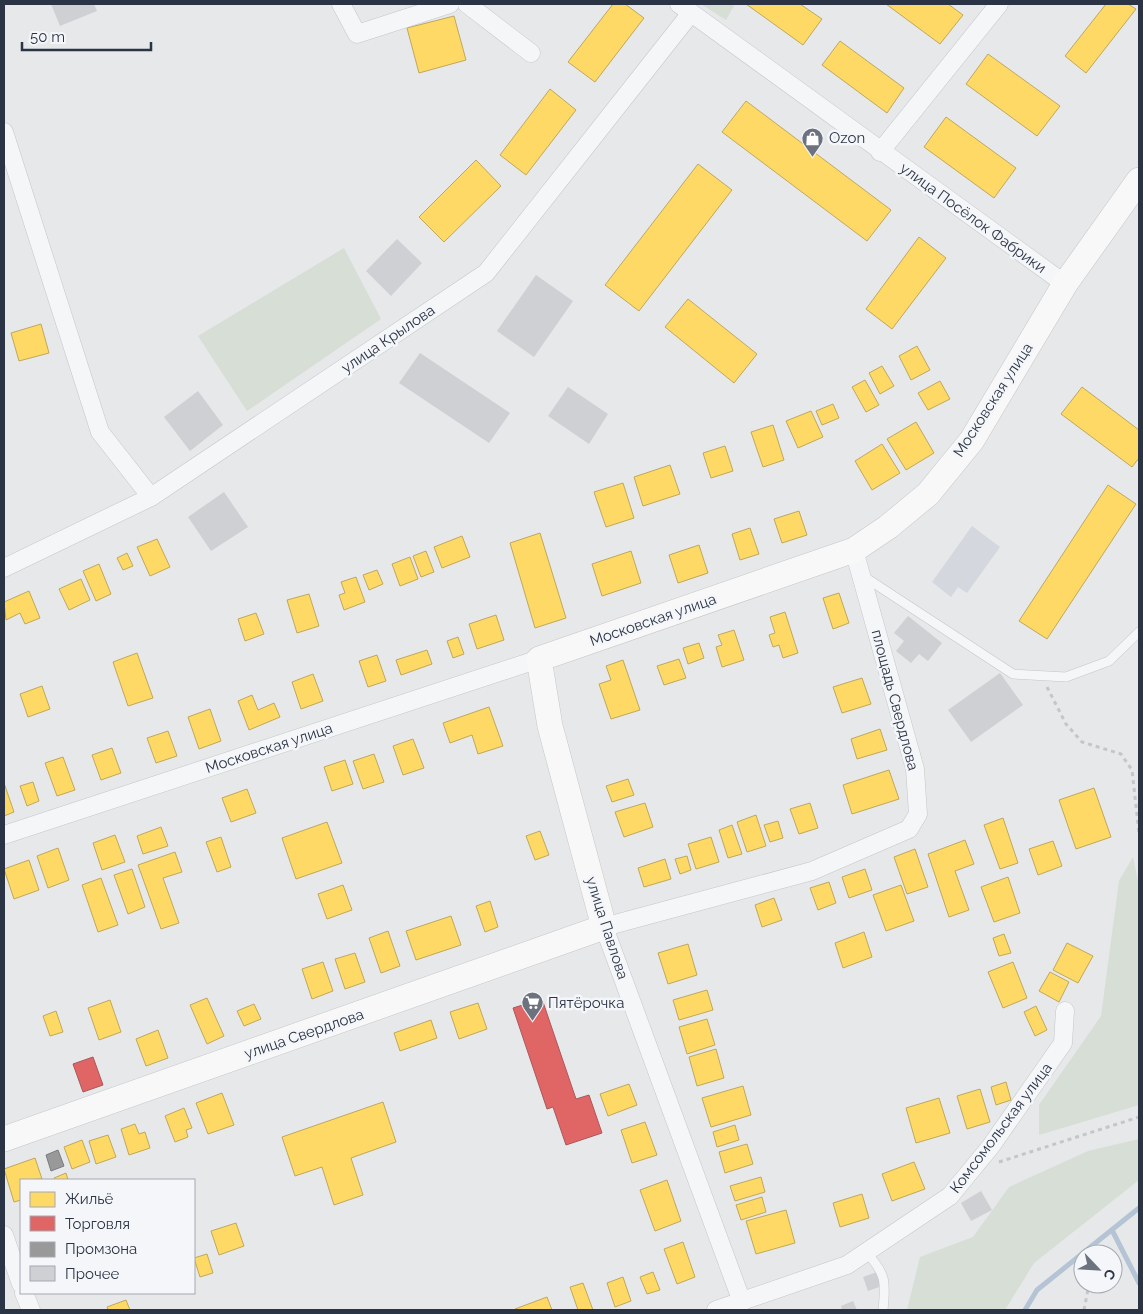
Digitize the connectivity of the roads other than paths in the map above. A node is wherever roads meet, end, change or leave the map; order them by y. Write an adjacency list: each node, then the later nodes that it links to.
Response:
1 (341, 4): 2 (street)
2 (450, 4)
3 (467, 4): 6 (street)
4 (998, 4): 8 (street)
5 (685, 8): 8 (street, улица Посёлок Фабрики); 11 (street, улица Крылова)
6 (531, 53)
7 (4, 132): 11 (street)
8 (880, 152): 10 (street, улица Посёлок Фабрики)
9 (1139, 180): 10 (main road, Московская улица)
10 (1065, 284): 12 (main road, Московская улица)
11 (151, 497): 13 (street, улица Крылова)
12 (854, 550): 14 (street, площадь Свердлова); 16 (main road, Московская улица)
13 (4, 568)
14 (862, 575): 15 (lane); 18 (street, площадь Свердлова)
15 (1139, 632)
16 (539, 659): 17 (street, Московская улица); 18 (main road, улица Павлова)
17 (4, 835)
18 (604, 927): 20 (main road, улица Свердлова); 25 (street, улица Павлова)
19 (1064, 1011): 22 (street, Комсомольская улица)
20 (4, 1139)
21 (4, 1235): 23 (street)
22 (866, 1252): 25 (street, Комсомольская улица); 28 (lane)
23 (20, 1281)
24 (24, 1294): 26 (street)
25 (742, 1302): 27 (street, Комсомольская улица)
26 (31, 1310)
27 (716, 1310)
28 (883, 1310)

